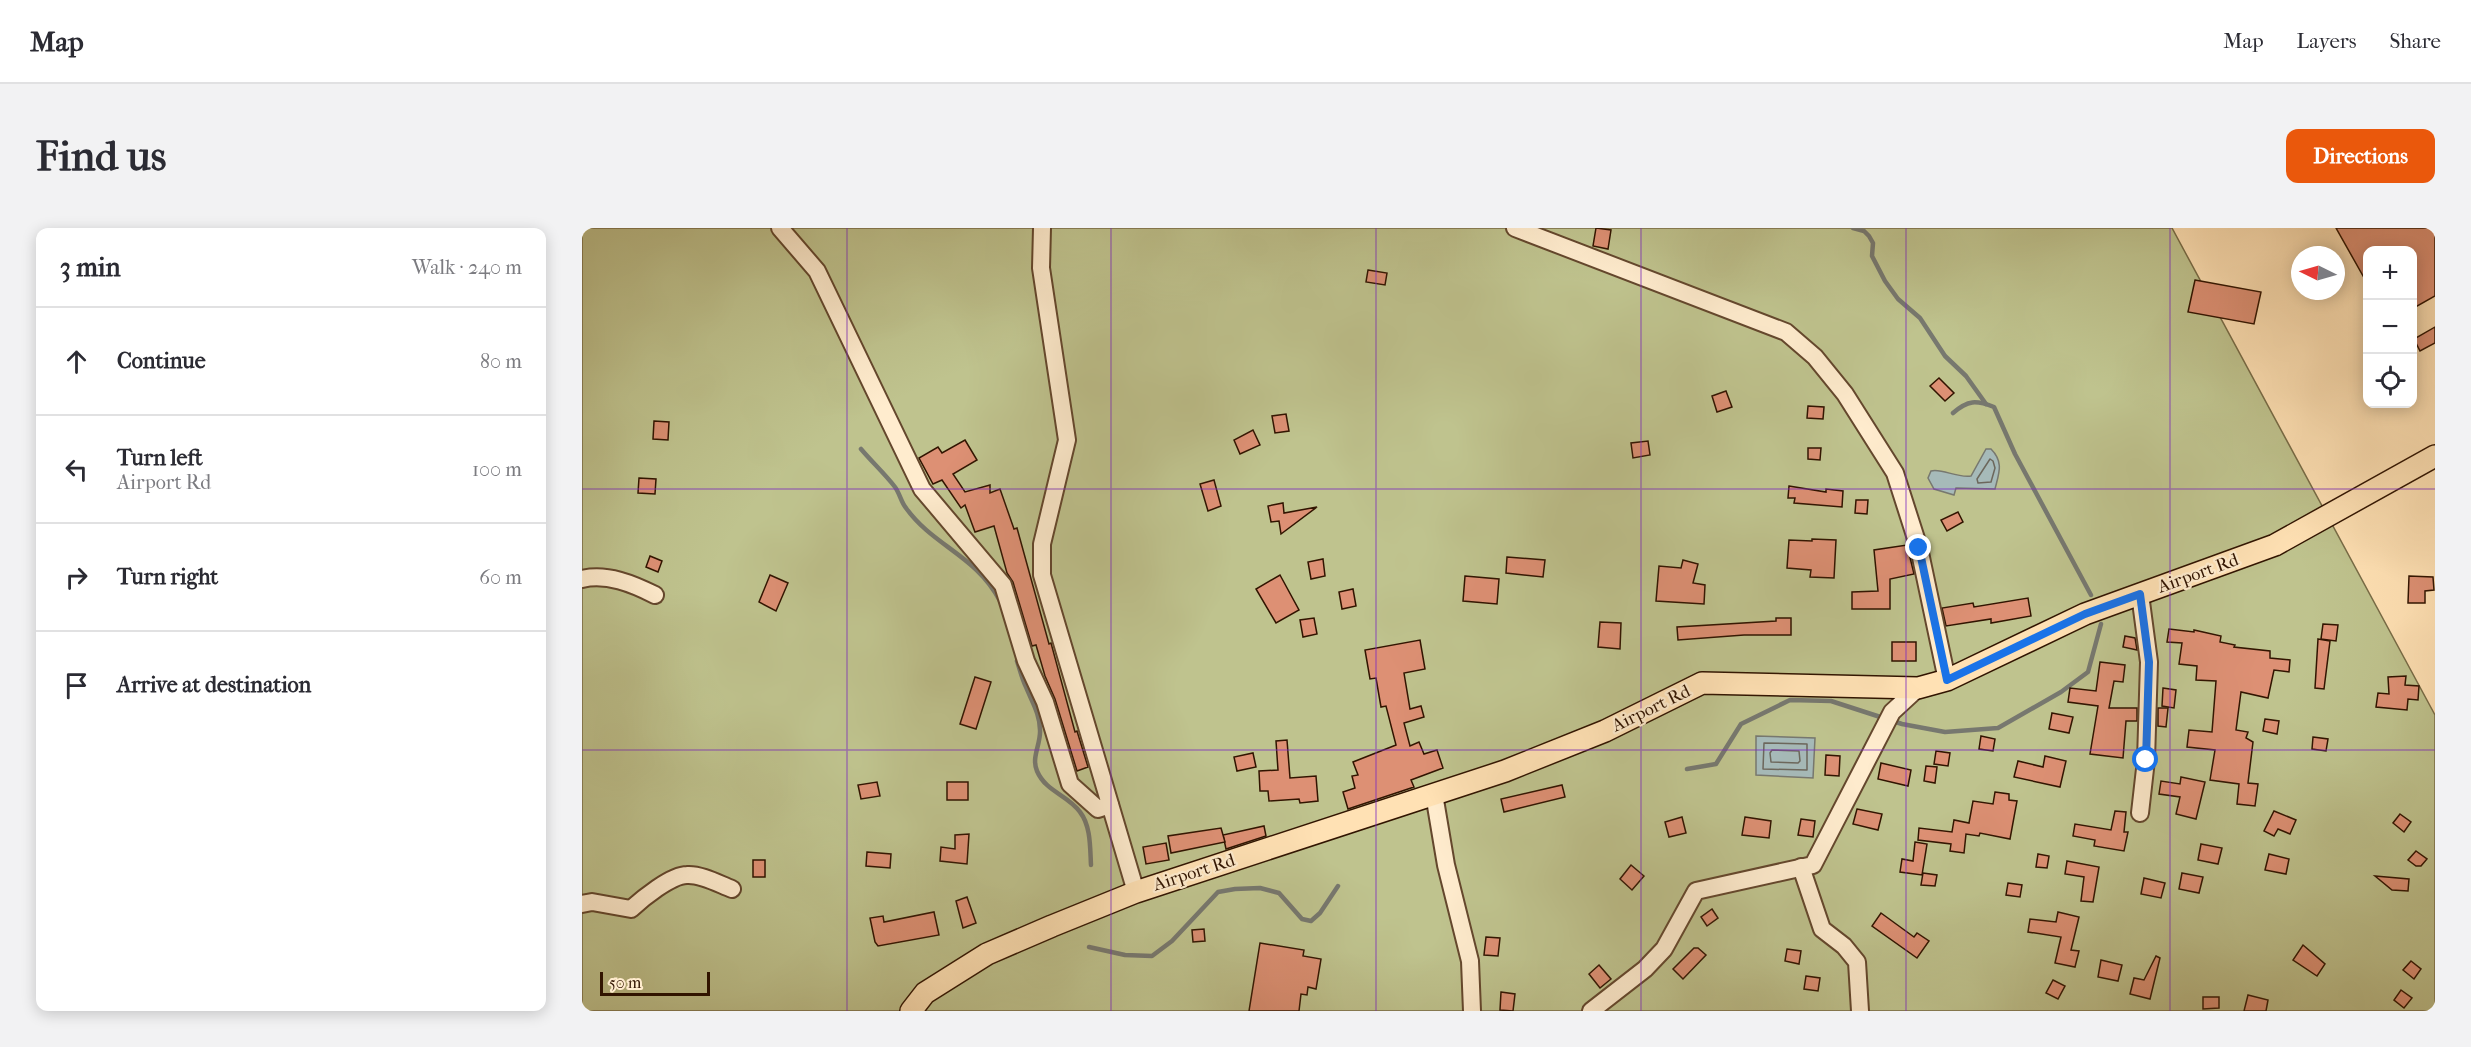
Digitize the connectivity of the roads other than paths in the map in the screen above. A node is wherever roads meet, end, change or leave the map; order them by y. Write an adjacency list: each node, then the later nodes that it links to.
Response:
1 (780, 228): 11 (street)
2 (1042, 228): 11 (street)
3 (1515, 228): 8 (street)
4 (2435, 456): 6 (main road, Airport Rd)
5 (582, 579): 7 (street)
6 (2140, 594): 8 (main road, Airport Rd); 12 (street)
7 (655, 595)
8 (1947, 680): 9 (main road, Airport Rd)
9 (1918, 688): 10 (main road, Airport Rd); 13 (street)
10 (1434, 794): 15 (main road, Airport Rd); 18 (street)
11 (1110, 805): 15 (street)
12 (2140, 813)
13 (1801, 867): 19 (street); 20 (street)
14 (732, 889): 16 (street)
15 (1136, 891): 17 (main road, Airport Rd)
16 (582, 904)
17 (911, 1011)
18 (1472, 1011)
19 (1591, 1011)
20 (1860, 1011)

